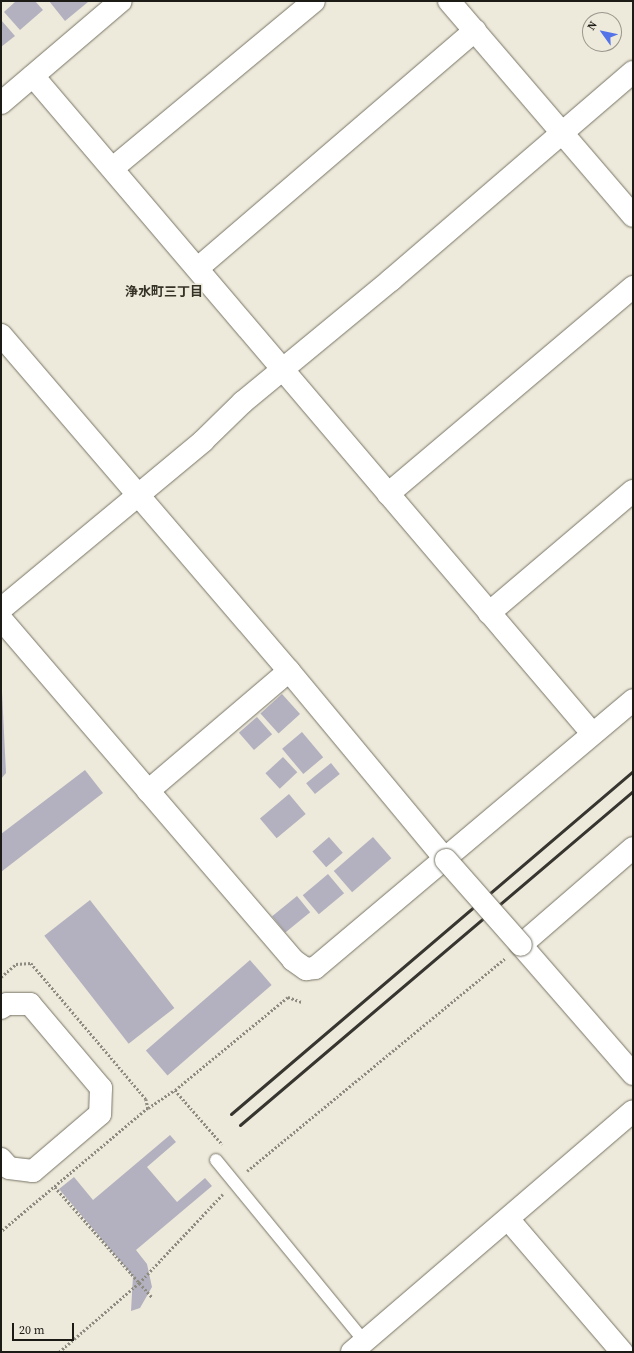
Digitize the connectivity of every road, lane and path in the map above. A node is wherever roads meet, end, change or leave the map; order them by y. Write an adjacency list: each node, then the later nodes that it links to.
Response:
1 (120, 1): 6 (street)
2 (314, 1): 9 (street)
3 (449, 1): 4 (street)
4 (475, 31): 8 (street); 11 (street)
5 (633, 72): 8 (street)
6 (33, 76): 7 (street); 9 (street)
7 (1, 103)
8 (564, 133): 10 (street); 14 (street)
9 (113, 168): 11 (street)
10 (633, 216)
11 (198, 268): 14 (street)
12 (633, 287): 16 (street)
13 (1, 335): 17 (street)
14 (283, 369): 16 (street); 17 (street)
15 (633, 491): 19 (street)
16 (388, 494): 19 (street)
17 (137, 496): 18 (street); 21 (street)
18 (1, 609)
19 (489, 613): 23 (street)
20 (1, 619): 24 (street)
21 (290, 671): 24 (street); 26 (street)
22 (633, 700): 23 (street)
23 (592, 734): 26 (street)
24 (148, 790): 26 (street)
25 (633, 848): 27 (street)
26 (446, 860): 27 (street, bridge)
27 (521, 945): 30 (street); 37 (path)
28 (302, 1002): 31 (path)
29 (1, 1008): 35 (street)
30 (633, 1074)
31 (175, 1090): 32 (path); 34 (path)
32 (148, 1108)
33 (633, 1111): 40 (street)
34 (226, 1149)
35 (1, 1159)
36 (216, 1160): 38 (lane)
37 (241, 1166)
38 (234, 1182): 41 (path); 43 (lane)
39 (55, 1187): 41 (path)
40 (508, 1219): 43 (street); 45 (street)
41 (139, 1283): 42 (path); 44 (path)
42 (152, 1297)
43 (358, 1347)
44 (59, 1352)
45 (622, 1352)

